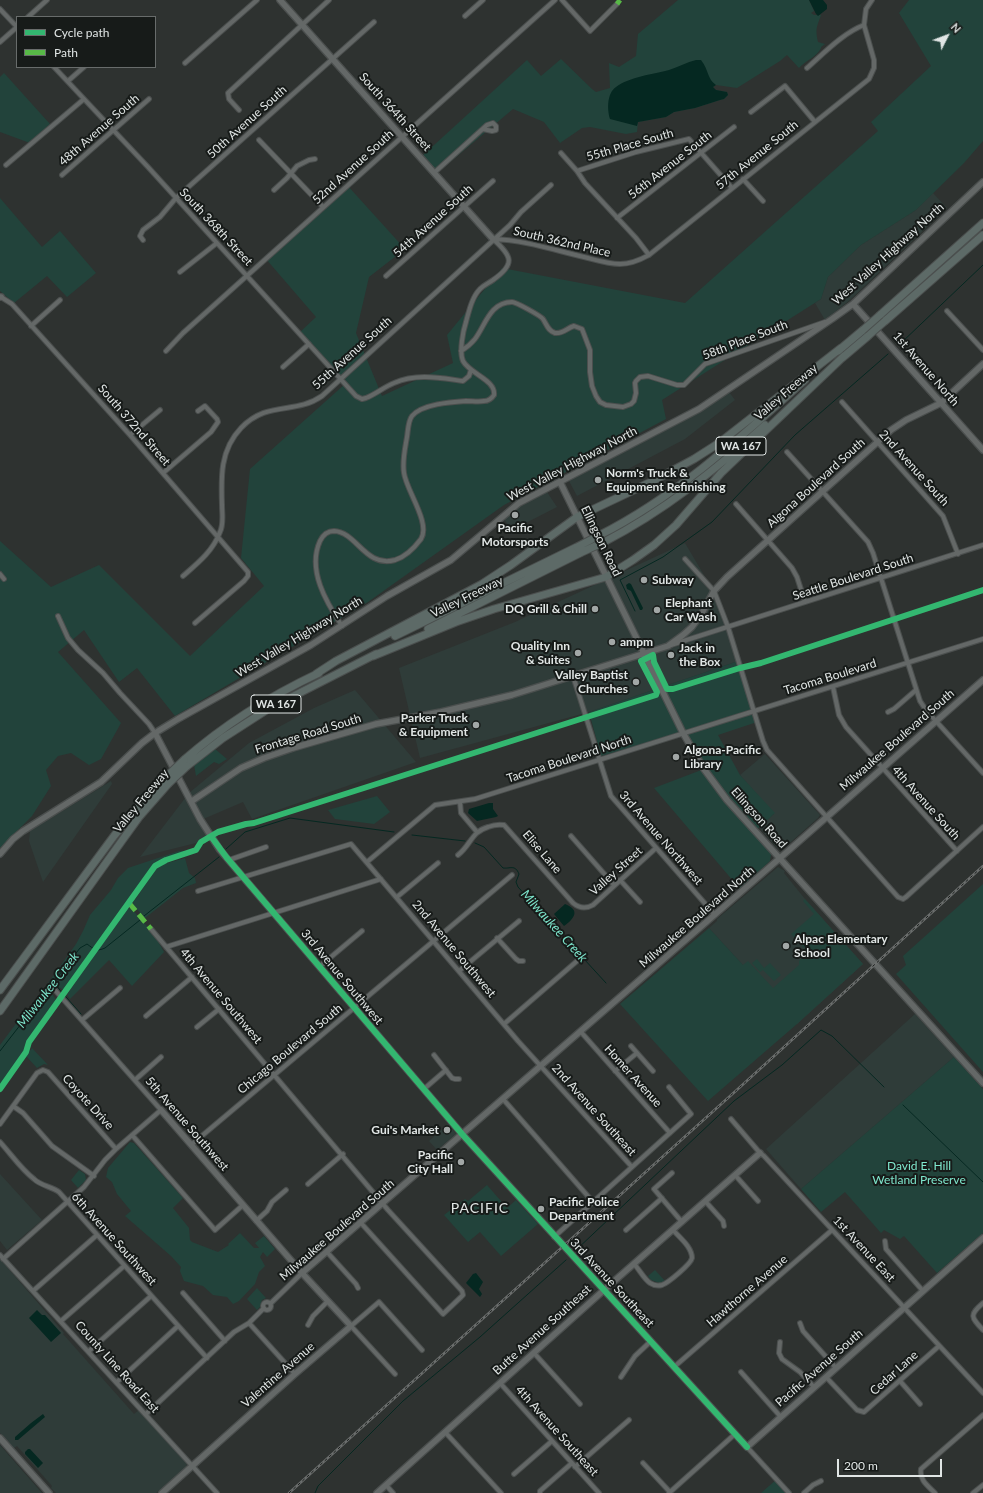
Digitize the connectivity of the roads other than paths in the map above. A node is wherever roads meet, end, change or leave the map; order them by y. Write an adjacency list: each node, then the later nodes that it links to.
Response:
1 (47, 0): 11 (street)
2 (257, 0): 20 (street)
3 (280, 0): 14 (street, South 364th Street)
4 (329, 0): 14 (street)
5 (483, 0): 12 (street)
6 (555, 0): 33 (street, 52nd Avenue South)
7 (562, 0): 9 (street)
8 (872, 0): 15 (street)
9 (617, 4)
10 (0, 9): 16 (street)
11 (29, 16)
12 (465, 16)
13 (374, 22): 19 (street, 50th Avenue South)
14 (301, 24): 19 (street, South 364th Street); 27 (street)
15 (864, 25): 23 (street); 29 (street, 57th Avenue South)
16 (16, 26)
17 (16, 28): 18 (street)
18 (0, 42)
19 (332, 59): 33 (street, South 364th Street); 49 (street, 50th Avenue South)
20 (185, 63)
21 (55, 68): 24 (street, South 368th Street)
22 (83, 68): 24 (street)
23 (807, 68)
24 (68, 81): 25 (street, South 368th Street)
25 (84, 99): 32 (street, South 368th Street); 38 (street)
26 (149, 99): 32 (street, 48th Avenue South)
27 (239, 110)
28 (751, 112): 29 (street)
29 (815, 122): 43 (street, 57th Avenue South)
30 (734, 128): 36 (street, 56th Avenue South)
31 (483, 129): 40 (street)
32 (113, 131): 42 (street, 48th Avenue South); 49 (street, South 368th Street)
33 (402, 136): 40 (street, South 364th Street); 52 (street, 52nd Avenue South)
34 (259, 140): 41 (street)
35 (561, 153): 39 (street)
36 (701, 153): 39 (street, 55th Place South); 47 (street); 53 (street, 56th Avenue South)
37 (315, 159): 41 (street)
38 (6, 164)
39 (577, 170): 53 (street)
40 (435, 172): 51 (street, South 364th Street)
41 (292, 173): 48 (street); 52 (street)
42 (62, 175)
43 (743, 179): 47 (street, 57th Avenue South); 50 (street)
44 (493, 181): 51 (street, 54th Avenue South)
45 (983, 182): 65 (street, West Valley Highway North)
46 (551, 185): 56 (street, 55th Avenue South)
47 (732, 188): 59 (street, 57th Avenue South)
48 (274, 190)
49 (176, 198): 57 (street, 50th Avenue South); 58 (street, South 368th Street)
50 (763, 201)
51 (464, 206): 56 (street, South 364th Street); 62 (street, 54th Avenue South)
52 (323, 207): 61 (street, 52nd Avenue South)
53 (617, 218): 59 (street)
54 (983, 223): 67 (highway, Valley Freeway / WA 167)
55 (983, 235): 67 (highway, Valley Freeway / WA 167)
56 (493, 239): 59 (street, South 362nd Place); 74 (street); 80 (street, 55th Avenue South)
57 (143, 240)
58 (217, 243): 60 (street); 61 (street, South 368th Street)
59 (649, 256)
60 (180, 272)
61 (248, 276): 71 (street, South 368th Street); 75 (street, 52nd Avenue South)
62 (386, 276)
63 (0, 297): 69 (street, South 372nd Street)
64 (60, 300): 69 (street)
65 (853, 304): 68 (street, West Valley Highway North); 82 (street, 1st Avenue North)
66 (947, 311): 73 (street)
67 (882, 318): 70 (highway, Valley Freeway / WA 167, bridge)
68 (832, 319): 74 (street, 58th Place South); 90 (street, West Valley Highway North)
69 (31, 326): 85 (street, South 372nd Street)
70 (865, 333): 72 (highway, Valley Freeway / WA 167); 76 (highway, Valley Freeway / WA 167)
71 (309, 344): 78 (street); 80 (street, South 368th Street)
72 (841, 348): 93 (highway); 95 (highway, Valley Freeway / WA 167)
73 (983, 350)
74 (461, 351): 79 (street)
75 (166, 352)
76 (844, 356): 95 (highway, Valley Freeway / WA 167); 103 (highway)
77 (983, 364): 82 (street, Algona Boulevard South)
78 (283, 367)
79 (470, 370): 80 (street, South 368th Street); 110 (street)
80 (340, 379): 94 (street, 55th Avenue South)
81 (842, 402): 86 (street, 2nd Avenue South)
82 (941, 403): 86 (street, Algona Boulevard South); 87 (street, 1st Avenue North)
83 (160, 410): 85 (street)
84 (198, 411): 89 (street)
85 (130, 435): 89 (street, South 372nd Street)
86 (878, 442): 91 (street, Algona Boulevard South); 99 (street, 2nd Avenue South)
87 (983, 450)
88 (787, 452): 91 (street)
89 (163, 473): 94 (street, South 372nd Street)
90 (560, 482): 93 (street, Ellingson Road); 110 (street, West Valley Highway North)
91 (823, 491): 96 (street, Algona Boulevard South); 104 (street)
92 (736, 504): 96 (street)
93 (577, 517): 103 (street, Ellingson Road); 117 (highway)
94 (218, 537): 102 (street, 55th Avenue South); 109 (street, South 372nd Street)
95 (602, 538): 98 (highway, Valley Freeway / WA 167, bridge)
96 (767, 540): 106 (street, Algona Boulevard South); 107 (street)
97 (983, 545): 99 (street, Seattle Boulevard South)
98 (579, 550): 115 (highway, Valley Freeway / WA 167); 117 (highway, Valley Freeway / WA 167)
99 (958, 554): 104 (street, Seattle Boulevard South)
100 (685, 559): 106 (street)
101 (0, 574): 105 (street)
102 (183, 576)
103 (606, 577): 114 (street, Ellingson Road); 115 (highway)
104 (880, 578): 107 (street, Seattle Boulevard South); 116 (street)
105 (4, 579)
106 (714, 592): 111 (street); 113 (street, Algona Boulevard South)
107 (805, 602): 111 (street, Seattle Boulevard South)
108 (58, 616): 125 (street, 3rd Avenue Southwest)
109 (195, 623)
110 (342, 626): 125 (street, West Valley Highway North)
111 (728, 627): 113 (street, Seattle Boulevard South); 122 (street)
112 (983, 639): 116 (street, Tacoma Boulevard)
113 (668, 646): 114 (street, Frontage Road South)
114 (643, 654): 118 (street, Frontage Road South); 126 (street, Ellingson Road)
115 (373, 656): 128 (highway, Valley Freeway / WA 167)
116 (908, 664): 120 (street, Tacoma Boulevard); 121 (street)
117 (316, 674): 128 (highway, Valley Freeway / WA 167)
118 (572, 676): 127 (street, 3rd Avenue Northwest); 132 (street, Frontage Road South)
119 (983, 680): 124 (street, Milwaukee Boulevard South)
120 (833, 687): 122 (street, Tacoma Boulevard); 129 (street, 4th Avenue South)
121 (916, 690): 123 (street); 124 (street)
122 (754, 710): 126 (street, Tacoma Boulevard); 134 (street)
123 (888, 712)
124 (936, 721): 129 (street, Milwaukee Boulevard South); 130 (street)
125 (155, 733): 132 (street, 3rd Avenue Southwest); 141 (street, West Valley Highway North)
126 (683, 733): 127 (street, Tacoma Boulevard North); 143 (street, Ellingson Road)
127 (599, 760): 133 (street, Tacoma Boulevard North); 139 (street, 3rd Avenue Northwest)
128 (185, 763): 131 (highway, Valley Freeway / WA 167, bridge)
129 (882, 769): 134 (street, Milwaukee Boulevard South); 140 (street, 4th Avenue South)
130 (983, 773)
131 (166, 781): 170 (highway, Valley Freeway / WA 167); 174 (highway, Valley Freeway / WA 167)
132 (192, 801): 144 (street, 3rd Avenue Southwest)
133 (460, 802): 136 (street); 145 (street, Tacoma Boulevard North)
134 (827, 818): 140 (street); 143 (street, Milwaukee Boulevard North)
135 (983, 827): 140 (street)
136 (477, 832): 142 (street); 155 (street, Elise Lane)
137 (571, 836): 151 (street)
138 (266, 847): 144 (street)
139 (656, 848): 150 (street, Valley Street); 157 (street, 3rd Avenue Northwest)
140 (957, 851)
141 (0, 854)
142 (458, 855)
143 (780, 858): 157 (street, Milwaukee Boulevard North); 191 (street, Ellingson Road)
144 (229, 860): 148 (street, 3rd Avenue Southwest)
145 (368, 862): 148 (street, 2nd Avenue Southwest); 149 (street, 2nd Avenue Southwest)
146 (438, 863): 153 (street)
147 (512, 875): 162 (street, Chicago Boulevard South)
148 (244, 877): 152 (street); 156 (street, 3rd Avenue Southwest)
149 (381, 879): 153 (street, 2nd Avenue Southwest); 156 (street)
150 (620, 880): 151 (street, Valley Street); 154 (street)
151 (614, 885): 155 (street, Valley Street)
152 (198, 891)
153 (397, 897): 162 (street, 2nd Avenue Southwest)
154 (640, 902)
155 (587, 907)
156 (273, 913): 163 (street); 166 (street, 3rd Avenue Southwest)
157 (715, 915): 179 (street, Milwaukee Boulevard North)
158 (519, 921): 161 (street)
159 (151, 929): 163 (street, 4th Avenue Southwest)
160 (362, 931): 166 (street)
161 (498, 938): 164 (street); 167 (street)
162 (434, 940): 167 (street, 2nd Avenue Southwest); 172 (street, Chicago Boulevard South)
163 (166, 947): 168 (street, 4th Avenue Southwest)
164 (523, 961)
165 (577, 961): 177 (street)
166 (319, 967): 172 (street, 3rd Avenue Southwest)
167 (459, 971): 177 (street, 2nd Avenue Southwest)
168 (192, 977): 173 (street, 4th Avenue Southwest); 175 (street)
169 (120, 988): 176 (street)
170 (0, 990)
171 (55, 990): 176 (street, 5th Avenue Southwest)
172 (354, 1008): 188 (street, Chicago Boulevard South); 193 (street, 3rd Avenue Southwest)
173 (219, 1009): 178 (street); 188 (street, 4th Avenue Southwest)
174 (0, 1011)
175 (146, 1016)
176 (82, 1020): 190 (street, 5th Avenue Southwest)
177 (504, 1024): 184 (street, 2nd Avenue Southwest)
178 (197, 1027)
179 (581, 1032): 184 (street, Milwaukee Boulevard South); 186 (street, Homer Avenue)
180 (631, 1046): 181 (street)
181 (637, 1052): 186 (street); 187 (street)
182 (434, 1055): 185 (street)
183 (161, 1057): 190 (street)
184 (541, 1066): 194 (street, Milwaukee Boulevard South); 207 (street, 2nd Avenue Southeast)
185 (446, 1070): 189 (street); 193 (street)
186 (615, 1071): 199 (street, Homer Avenue)
187 (653, 1071)
188 (274, 1074): 203 (street, Chicago Boulevard South); 206 (street, 4th Avenue Southwest)
189 (459, 1079)
190 (135, 1080): 196 (street, 5th Avenue Southwest)
191 (983, 1084)
192 (669, 1088): 199 (street)
193 (424, 1089): 200 (street, 3rd Avenue Southwest)
194 (503, 1099): 200 (street, Milwaukee Boulevard South); 216 (street)
195 (13, 1106): 198 (street); 204 (street, Coyote Drive); 210 (street)
196 (161, 1110): 201 (street); 203 (street, 5th Avenue Southwest)
197 (732, 1119): 205 (street, 1st Avenue East)
198 (0, 1124)
199 (670, 1133): 207 (street)
200 (462, 1134): 218 (street, Milwaukee Boulevard South); 228 (street, 3rd Avenue Southeast)
201 (132, 1135): 204 (street); 219 (street)
202 (0, 1142): 215 (street, 6th Avenue Southwest)
203 (191, 1145): 219 (street, 5th Avenue Southwest)
204 (116, 1149): 210 (street)
205 (760, 1153): 209 (street, Butte Avenue Southeast); 226 (street, 1st Avenue East)
206 (343, 1154): 211 (street); 218 (street, 4th Avenue Southwest)
207 (632, 1167): 216 (street)
208 (672, 1173): 213 (street)
209 (735, 1175): 214 (street); 217 (street, Butte Avenue Southeast)
210 (94, 1176): 215 (street)
211 (308, 1184)
212 (286, 1190): 220 (street)
213 (662, 1198): 221 (street); 224 (street)
214 (758, 1201)
215 (67, 1202): 227 (street, 6th Avenue Southwest); 232 (street)
216 (593, 1202): 228 (street)
217 (706, 1202): 221 (street, Butte Avenue Southeast); 223 (street)
218 (383, 1204): 222 (street, Milwaukee Boulevard South); 222 (street)
219 (242, 1205): 220 (street, 5th Avenue Southwest)
220 (256, 1221): 235 (street, 5th Avenue Southwest)
221 (682, 1222): 225 (street, Butte Avenue Southeast)
222 (361, 1223): 231 (street, Milwaukee Boulevard South)
223 (724, 1226)
224 (626, 1230)
225 (673, 1230): 233 (street, Butte Avenue Southeast); 233 (street)
226 (832, 1230): 244 (street, 1st Avenue East); 262 (street, Hawthorne Avenue)
227 (97, 1234): 234 (street, 6th Avenue Southwest); 238 (street)
228 (554, 1237): 237 (street, 3rd Avenue Southeast)
229 (885, 1241): 239 (street)
230 (982, 1242): 239 (street, Pacific Avenue South)
231 (327, 1252): 235 (street, Milwaukee Boulevard South); 236 (street)
232 (2, 1257): 238 (street, County Line Road East)
233 (634, 1264): 237 (street, Butte Avenue Southeast)
234 (124, 1266): 241 (street, 6th Avenue Southwest); 246 (street)
235 (302, 1273): 242 (street, 5th Avenue Southwest); 247 (street, Milwaukee Boulevard South)
236 (358, 1288)
237 (604, 1290): 255 (street, 3rd Avenue Southeast); 260 (street, Butte Avenue Southeast)
238 (33, 1291): 246 (street, County Line Road East)
239 (923, 1292): 244 (street, Pacific Avenue South)
240 (183, 1293): 254 (street)
241 (151, 1296): 250 (street, 6th Avenue Southwest); 259 (street)
242 (328, 1301): 245 (street, 5th Avenue Southwest); 249 (street)
243 (983, 1303): 252 (street)
244 (905, 1308): 257 (street, 1st Avenue East); 263 (street, Pacific Avenue South)
245 (345, 1319): 251 (street, 5th Avenue Southwest); 253 (street)
246 (61, 1321): 259 (street, County Line Road East)
247 (249, 1323): 254 (street, Milwaukee Boulevard South); 265 (street)
248 (800, 1323): 263 (street)
249 (308, 1325)
250 (178, 1326): 261 (street, 6th Avenue Southwest); 270 (street)
251 (351, 1326): 253 (street, Valentine Avenue); 258 (street, Valentine Avenue); 266 (street)
252 (983, 1330)
253 (341, 1334): 265 (street, Valentine Avenue)
254 (225, 1341): 261 (street, Milwaukee Boulevard South)
255 (651, 1341): 262 (street, 3rd Avenue Southeast); 267 (street)
256 (780, 1342): 272 (street)
257 (939, 1346): 269 (street, Cedar Lane); 273 (street, 1st Avenue East)
258 (422, 1350)
259 (89, 1351): 270 (street, County Line Road East)
260 (534, 1353): 271 (street, Butte Avenue Southeast); 274 (street)
261 (207, 1358): 276 (street, Milwaukee Boulevard South)
262 (674, 1367): 281 (street, 3rd Avenue Southeast)
263 (836, 1368): 268 (street, Pacific Avenue South)
264 (741, 1372): 278 (street)
265 (295, 1374): 286 (street, Valentine Avenue)
266 (395, 1374)
267 (621, 1377)
268 (826, 1377): 269 (street, Cedar Lane); 272 (street, Pacific Avenue South)
269 (900, 1381): 275 (street)
270 (117, 1382): 276 (street, County Line Road East)
271 (500, 1383): 280 (street, Butte Avenue Southeast); 283 (street, 4th Avenue Southeast)
272 (814, 1387): 278 (street, Pacific Avenue South)
273 (983, 1393)
274 (580, 1404)
275 (920, 1404)
276 (146, 1414): 286 (street, County Line Road East)
277 (983, 1415): 303 (street)
278 (780, 1416): 284 (street, Pacific Avenue South)
279 (628, 1420): 287 (street)
280 (445, 1432): 290 (street, Butte Avenue Southeast); 297 (street)
281 (735, 1434): 284 (street, 3rd Avenue Southeast); 300 (street)
282 (0, 1438): 292 (street)
283 (552, 1441): 287 (street, 4th Avenue Southeast); 288 (street)
284 (747, 1446): 301 (street, 3rd Avenue Southeast)
285 (643, 1463): 300 (street)
286 (193, 1465): 293 (street, Valentine Avenue); 294 (street, County Line Road East)
287 (573, 1465): 298 (street); 299 (street, 4th Avenue Southeast)
288 (514, 1474)
289 (821, 1481): 302 (street)
290 (386, 1485): 295 (street, Butte Avenue Southeast); 296 (street)
291 (983, 1485): 304 (street)
292 (49, 1493)
293 (162, 1493)
294 (217, 1493)
295 (377, 1493)
296 (393, 1493)
297 (502, 1493)
298 (540, 1493)
299 (599, 1493)
300 (670, 1493)
301 (789, 1493)
302 (804, 1493)
303 (935, 1493)
304 (973, 1493)

